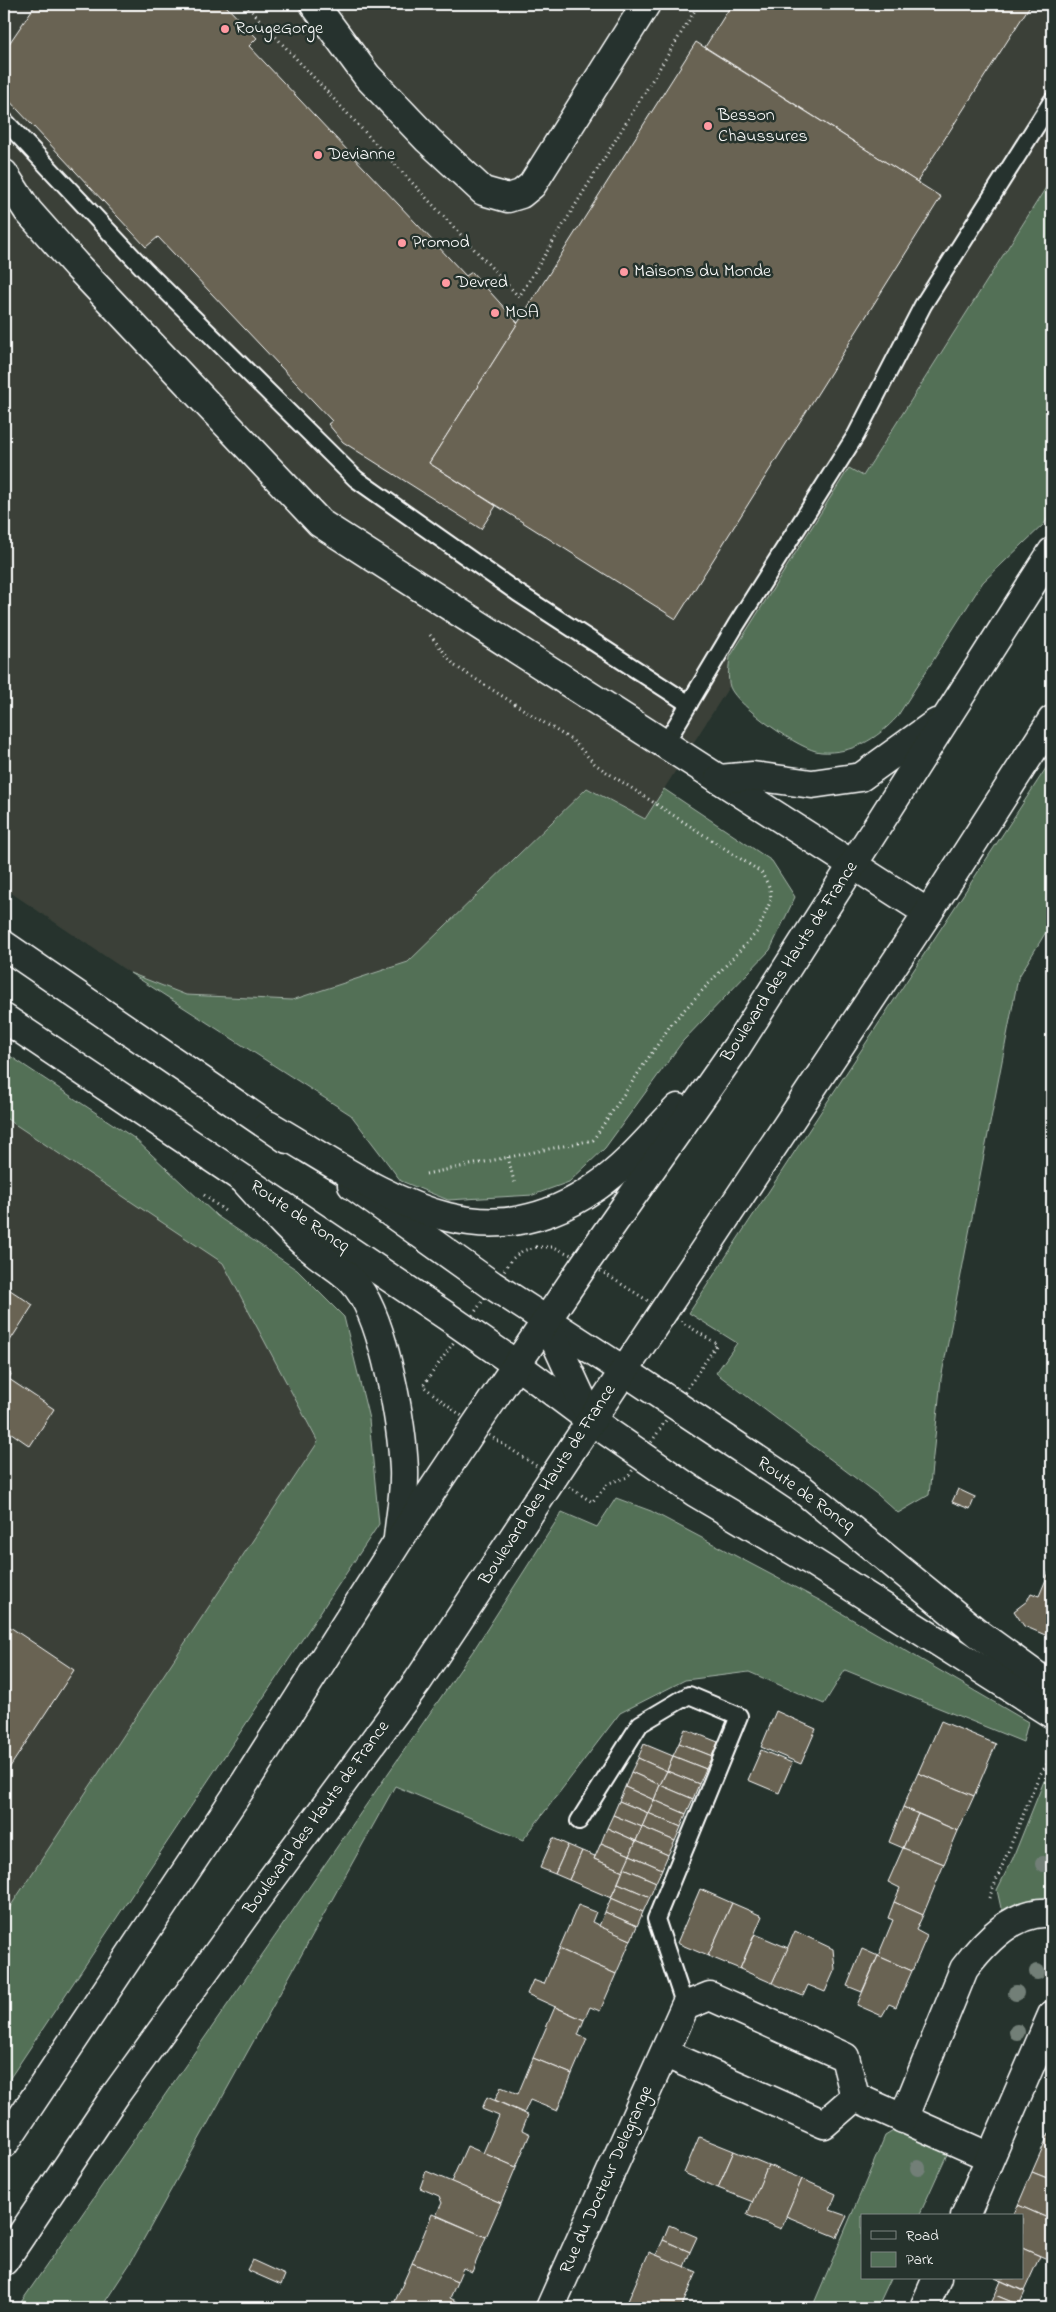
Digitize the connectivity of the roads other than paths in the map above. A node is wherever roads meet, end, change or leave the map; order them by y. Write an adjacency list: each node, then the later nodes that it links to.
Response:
1 (314, 4): 2 (main road)
2 (646, 4)
3 (1052, 100): 9 (lane)
4 (4, 120): 9 (lane)
5 (4, 174): 7 (main road)
6 (4, 196): 7 (main road)
7 (28, 211): 12 (main road)
8 (1052, 552): 10 (main road, Boulevard des Hauts de France)
9 (689, 704): 12 (lane)
10 (949, 713): 13 (main road); 14 (main road, Boulevard des Hauts de France)
11 (1052, 720): 15 (main road, Boulevard des Hauts de France)
12 (665, 744): 13 (main road)
13 (719, 779): 14 (main road)
14 (854, 864): 15 (main road); 18 (main road, Boulevard des Hauts de France)
15 (928, 913): 24 (main road, Boulevard des Hauts de France)
16 (4, 945): 19 (main road, Route de Roncq)
17 (4, 1018): 20 (main road, Route de Roncq)
18 (736, 1048): 19 (main road); 21 (main road, Boulevard des Hauts de France)
19 (268, 1125): 21 (main road, Route de Roncq)
20 (246, 1182): 22 (main road, Route de Roncq); 26 (main road)
21 (546, 1321): 22 (main road, Boulevard des Hauts de France); 23 (main road, Route de Roncq); 24 (main road, Route de Roncq)
22 (517, 1364): 23 (main road, Boulevard des Hauts de France); 25 (main road, Route de Roncq); 26 (main road, Boulevard des Hauts de France)
23 (569, 1370): 24 (main road, Boulevard des Hauts de France); 25 (main road, Route de Roncq)
24 (623, 1370): 25 (main road, Boulevard des Hauts de France); 27 (main road, Route de Roncq)
25 (592, 1421): 28 (main road, Route de Roncq); 39 (main road, Boulevard des Hauts de France)
26 (397, 1543): 36 (main road, Boulevard des Hauts de France)
27 (1052, 1687)
28 (1052, 1714)
29 (579, 1821): 31 (lane)
30 (1052, 1913): 35 (main road)
31 (685, 2006): 33 (main road, Rue du Docteur Delegrange); 34 (main road)
32 (1052, 2015): 37 (main road)
33 (664, 2053): 34 (main road); 41 (main road, Rue du Docteur Delegrange)
34 (855, 2097): 35 (main road)
35 (903, 2119): 37 (main road)
36 (4, 2144)
37 (990, 2157): 38 (main road)
38 (965, 2214)
39 (4, 2261)
40 (936, 2280): 42 (main road)
41 (550, 2308)
42 (924, 2308)

